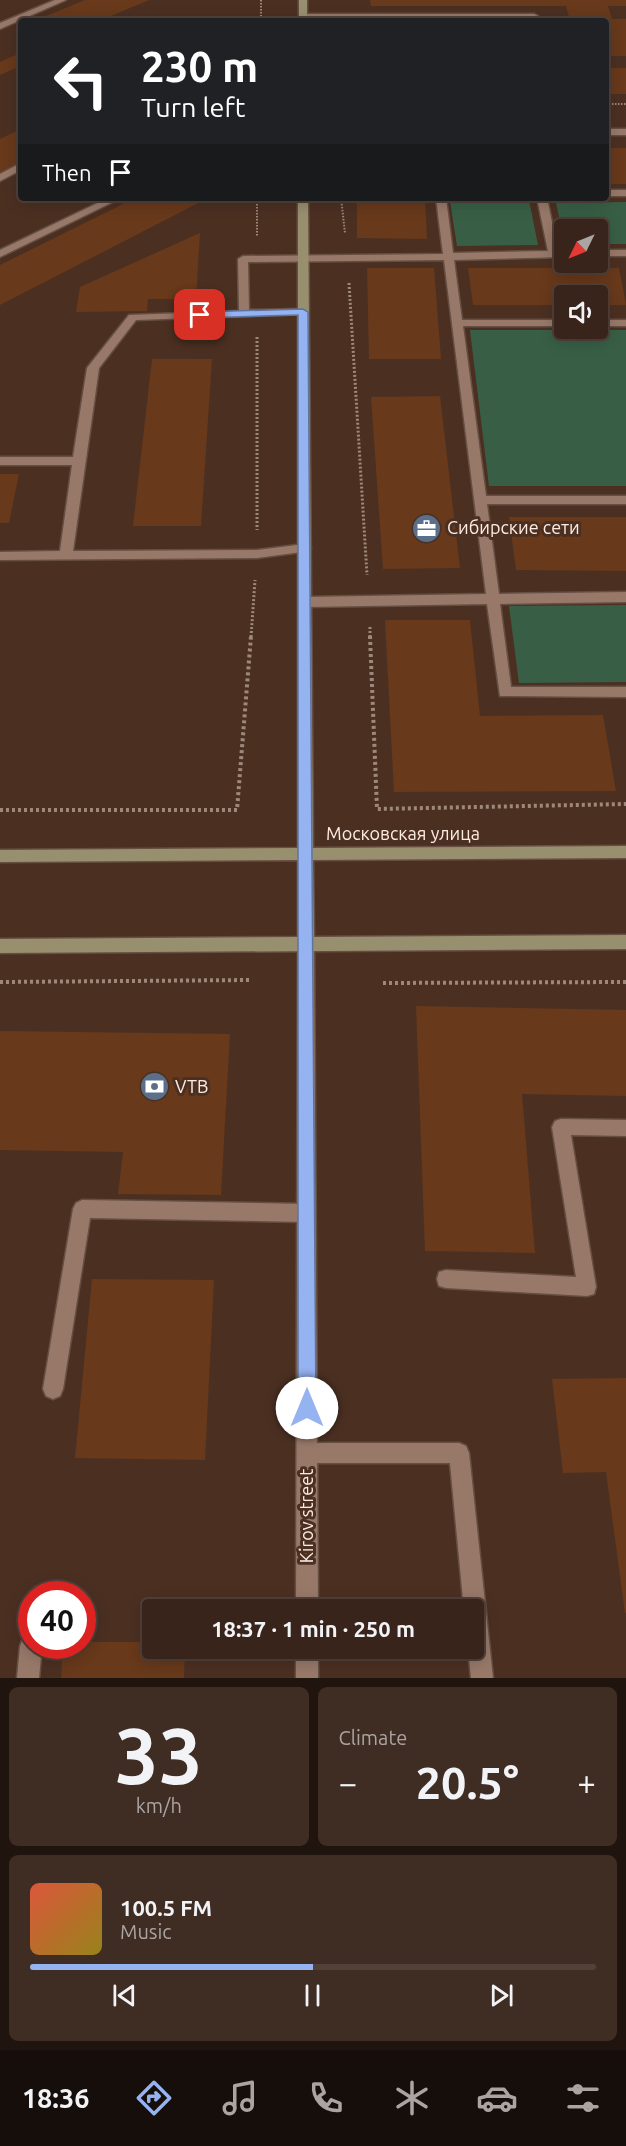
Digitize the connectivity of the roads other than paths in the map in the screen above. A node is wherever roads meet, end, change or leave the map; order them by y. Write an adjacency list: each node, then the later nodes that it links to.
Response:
1 (62, 0): 4 (street)
2 (303, 0): 5 (main road)
3 (18, 18): 7 (street)
4 (19, 18)
5 (303, 18): 6 (street)
6 (534, 18)
7 (0, 26)
8 (609, 132): 9 (street)
9 (626, 132)
10 (18, 168): 11 (street)
11 (0, 178)
12 (609, 193): 13 (street)
13 (626, 193)
14 (110, 201): 21 (street)
15 (303, 201): 24 (main road, Kirov street)
16 (441, 201): 23 (street)
17 (543, 201): 18 (street)
18 (554, 238)
19 (608, 253): 20 (street)
20 (626, 253)
21 (0, 254)
22 (554, 254): 23 (street)
23 (450, 257): 24 (street); 27 (street)
24 (304, 259): 25 (main road, Kirov street); 26 (street)
25 (303, 312): 26 (street); 35 (main road, Kirov street)
26 (244, 314): 32 (street)
27 (458, 323): 28 (street); 33 (street)
28 (554, 323)
29 (608, 323): 30 (street)
30 (626, 323)
31 (0, 461): 32 (street)
32 (78, 461): 37 (street)
33 (481, 500): 34 (street); 39 (street)
34 (626, 500)
35 (305, 548): 37 (street); 40 (main road, Kirov street)
36 (0, 556): 37 (street)
37 (66, 556)
38 (626, 597): 39 (street)
39 (493, 598): 40 (street); 41 (street)
40 (305, 602): 43 (main road, Kirov street)
41 (626, 692)
42 (626, 852): 43 (main road, Московская улица)
43 (306, 854): 44 (main road, Московская улица); 46 (main road, Kirov street)
44 (0, 856)
45 (626, 942): 46 (main road)
46 (306, 944): 47 (main road); 49 (street, Kirov street)
47 (0, 946)
48 (626, 1128): 50 (street)
49 (306, 1213): 51 (street); 52 (street, Kirov street)
50 (446, 1279)
51 (52, 1389)
52 (307, 1453): 53 (street, Kirov street); 58 (street)
53 (307, 1599)
54 (30, 1659): 56 (street)
55 (307, 1659): 57 (street)
56 (28, 1678)
57 (307, 1678)
58 (482, 1678)

